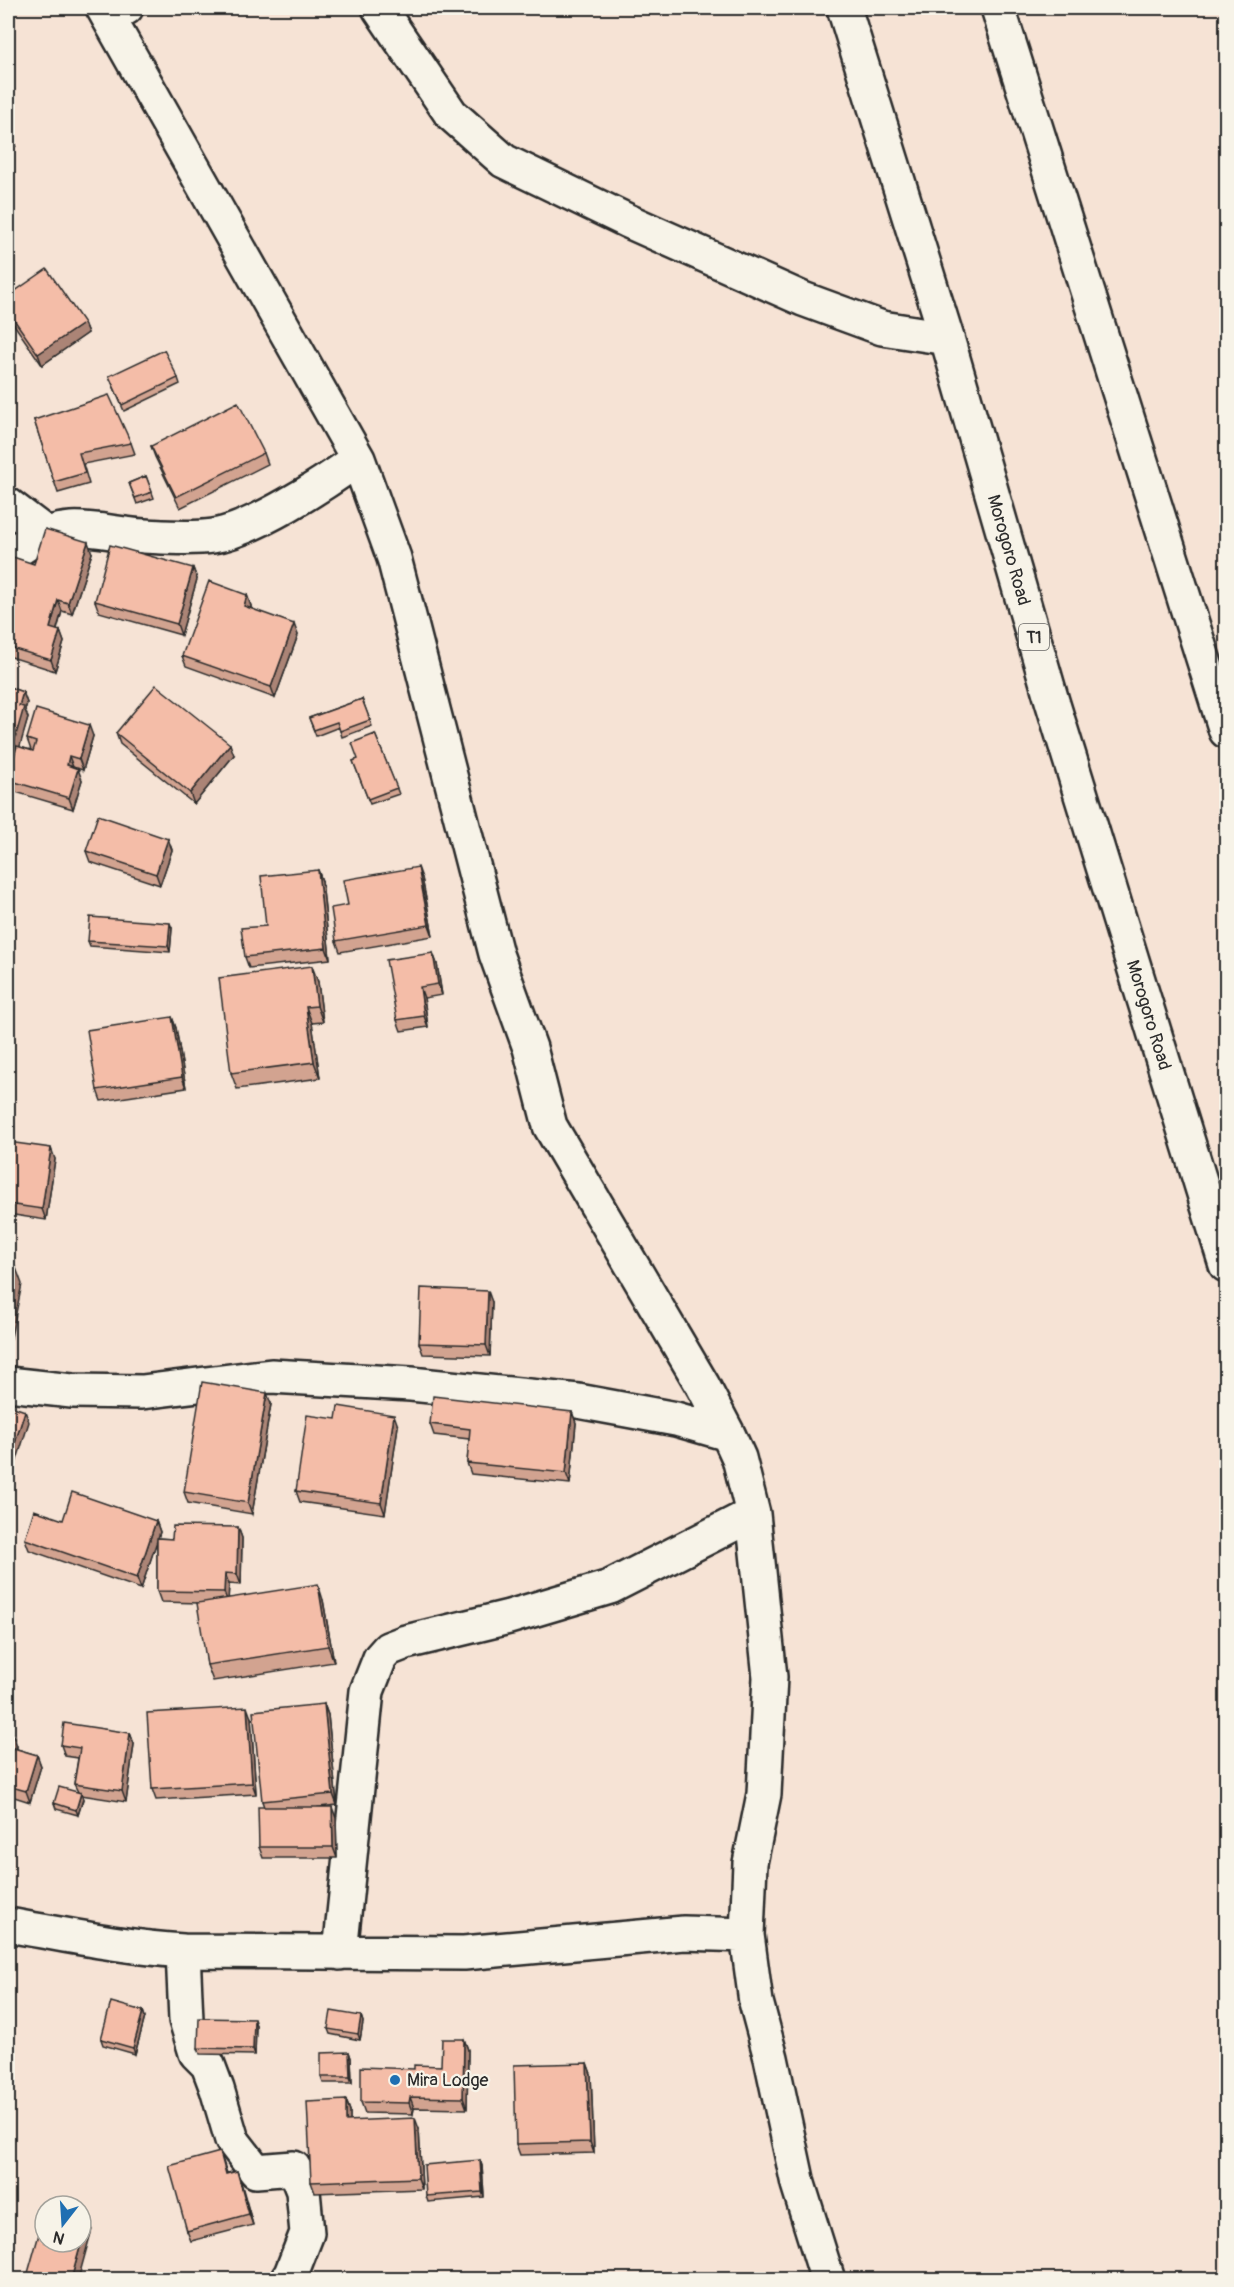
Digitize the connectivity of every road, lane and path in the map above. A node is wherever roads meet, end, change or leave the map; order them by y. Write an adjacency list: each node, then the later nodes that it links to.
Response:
1 (379, 8): 5 (main road)
2 (844, 8): 5 (main road, Morogoro Road / T1)
3 (998, 8): 10 (main road)
4 (113, 10): 6 (main road)
5 (947, 338): 11 (main road, Morogoro Road / T1)
6 (358, 459): 8 (main road); 13 (main road)
7 (8, 505): 8 (main road)
8 (45, 533): 9 (main road)
9 (8, 561)
10 (1227, 731)
11 (1227, 1265)
12 (8, 1384): 13 (main road)
13 (728, 1434): 14 (main road)
14 (753, 1514): 16 (main road); 18 (main road)
15 (8, 1925): 17 (main road)
16 (747, 1935): 18 (main road); 20 (main road)
17 (183, 1951): 18 (main road); 19 (main road)
18 (340, 1953)
19 (287, 2280)
20 (828, 2280)

